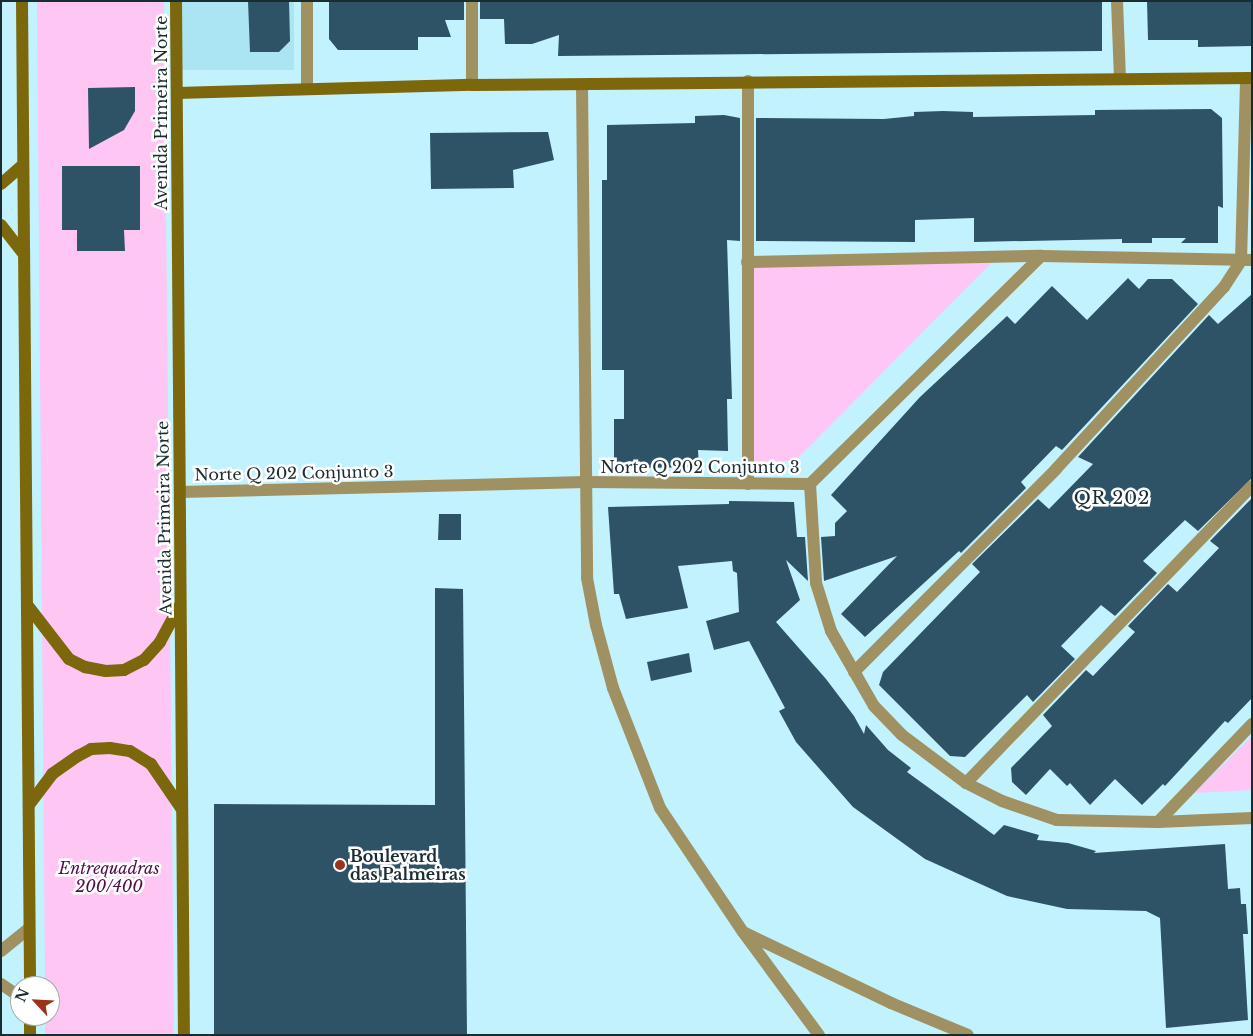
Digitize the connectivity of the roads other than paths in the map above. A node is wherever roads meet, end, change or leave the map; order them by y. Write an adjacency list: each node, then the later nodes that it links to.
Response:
1 (22, 1): 13 (main road)
2 (176, 1): 12 (main road, Avenida Primeira Norte)
3 (307, 1): 11 (street)
4 (472, 1): 9 (street)
5 (1117, 1): 6 (street)
6 (1120, 78): 7 (main road); 8 (main road)
7 (1249, 78): 18 (street)
8 (748, 81): 10 (main road); 19 (street)
9 (472, 85): 10 (main road); 11 (main road)
10 (582, 85): 20 (street)
11 (307, 89): 12 (main road)
12 (177, 93): 24 (main road, Avenida Primeira Norte)
13 (22, 166): 14 (main road); 16 (main road)
14 (1, 184)
15 (1, 225): 16 (main road)
16 (25, 256): 26 (main road)
17 (1041, 256): 18 (street); 19 (street); 22 (street)
18 (1246, 260): 27 (street)
19 (747, 262): 21 (street)
20 (585, 482): 21 (street, Norte Q 202 Conjunto 3); 24 (street, Norte Q 202 Conjunto 3); 35 (street)
21 (748, 484): 22 (street, Norte Q 202 Conjunto 3)
22 (810, 484): 27 (street, Norte Q 202 Conjunto 3)
23 (1252, 486): 29 (street)
24 (180, 492): 25 (main road, Avenida Primeira Norte)
25 (181, 604): 26 (main road); 31 (main road, Avenida Primeira Norte)
26 (28, 606): 30 (main road)
27 (854, 672): 29 (street, Norte Q 202 Conjunto 3)
28 (1252, 724): 33 (street)
29 (966, 783): 33 (street, Norte Q 202 Conjunto 3)
30 (29, 805): 31 (main road); 34 (main road)
31 (182, 810): 38 (main road, Avenida Primeira Norte)
32 (1252, 818): 33 (street, Norte Q 202 Conjunto 3)
33 (1158, 822)
34 (29, 928): 36 (street); 37 (main road)
35 (743, 932): 39 (street); 40 (street)
36 (1, 951)
37 (30, 976)
38 (184, 1035)
39 (819, 1035)
40 (968, 1035)

